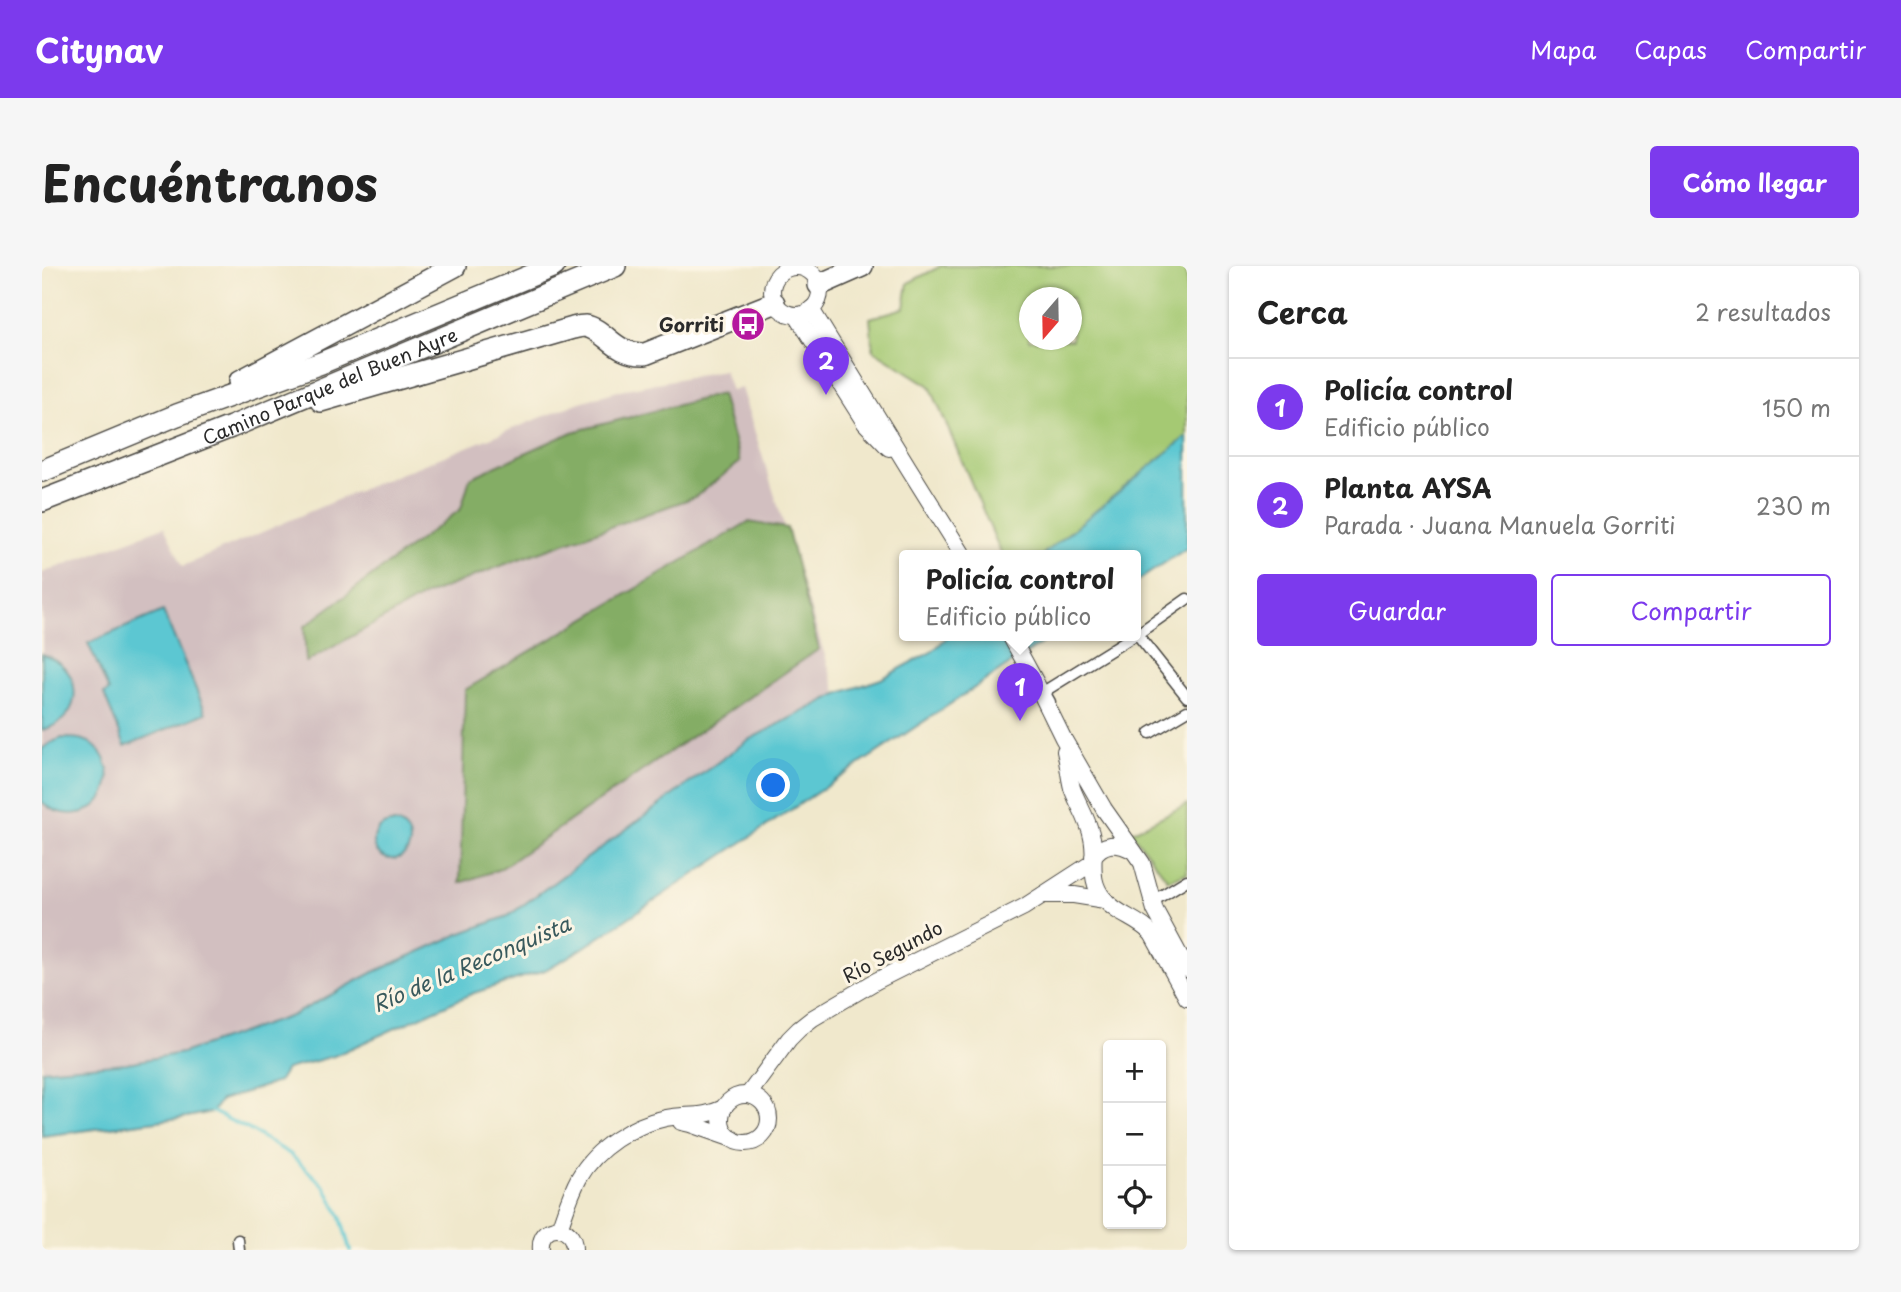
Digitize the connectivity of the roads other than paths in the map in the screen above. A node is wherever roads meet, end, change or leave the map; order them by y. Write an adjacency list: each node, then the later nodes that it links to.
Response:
1 (455, 266): 10 (highway)
2 (554, 266): 10 (highway, Camino Parque del Buen Ayre)
3 (615, 266): 11 (highway, Camino Parque del Buen Ayre)
4 (792, 266): 6 (main road); 7 (main road)
5 (862, 266): 7 (highway)
6 (775, 270): 8 (main road)
7 (819, 285): 9 (main road)
8 (774, 303): 9 (main road); 11 (highway)
9 (804, 312): 14 (main road)
10 (177, 415): 12 (highway, Camino Parque del Buen Ayre)
11 (231, 427): 13 (highway, Camino Parque del Buen Ayre)
12 (42, 471)
13 (42, 501)
14 (960, 550)
15 (1187, 599): 16 (street)
16 (1141, 631)
17 (1013, 641): 23 (main road)
18 (1126, 641): 23 (street)
19 (1141, 641): 20 (street)
20 (1187, 697)
21 (1187, 711): 22 (street)
22 (1150, 733)
23 (1063, 738): 24 (main road); 25 (main road)
24 (1134, 852): 25 (main road); 29 (main road)
25 (1093, 860): 27 (main road, Río Segundo); 28 (main road)
26 (1187, 880): 29 (street)
27 (1043, 895): 28 (main road); 33 (main road, Río Segundo)
28 (1105, 900): 30 (main road)
29 (1153, 901): 30 (main road); 31 (main road)
30 (1133, 920): 32 (main road)
31 (1187, 969)
32 (1187, 998)
33 (775, 1060): 34 (main road, Río Segundo); 36 (main road, Río Segundo)
34 (748, 1095): 35 (main road); 36 (main road)
35 (724, 1108): 37 (main road); 38 (main road)
36 (769, 1116): 38 (main road)
37 (661, 1119): 38 (main road); 39 (main road)
38 (737, 1141)
39 (559, 1229): 40 (main road); 41 (main road)
40 (541, 1250)
41 (574, 1250)

